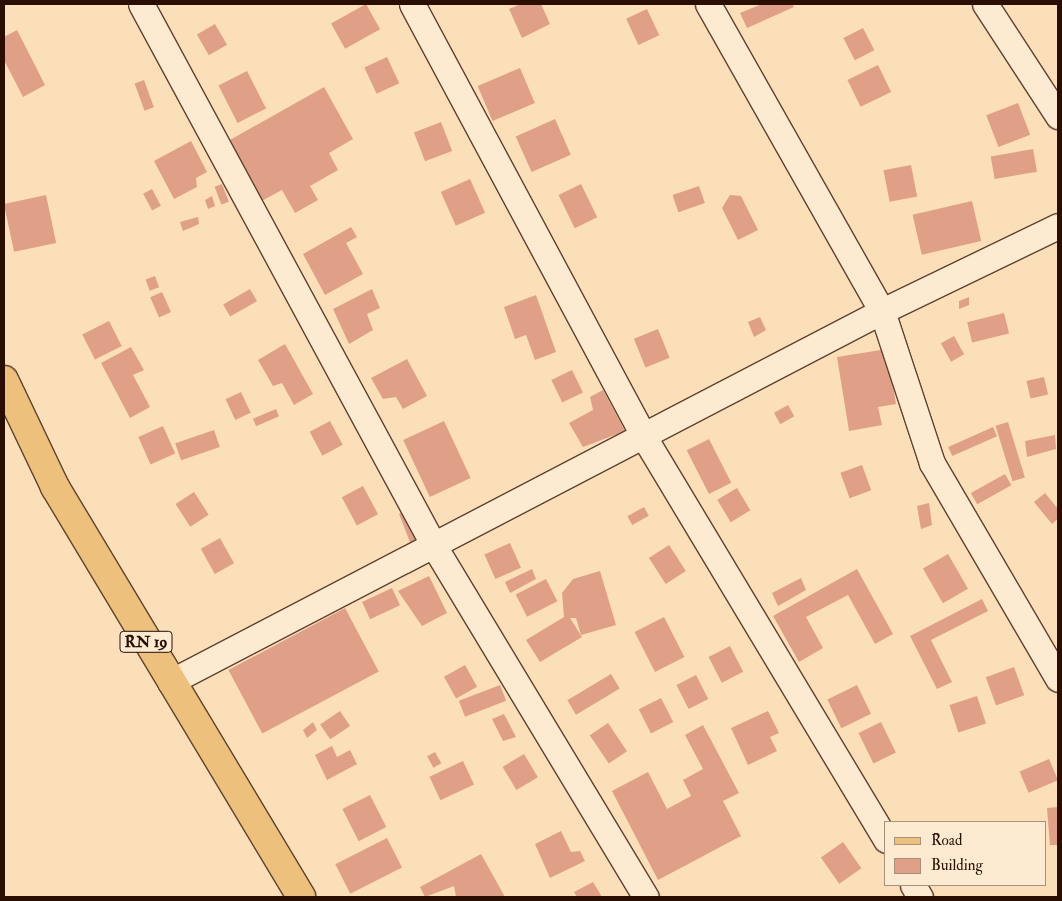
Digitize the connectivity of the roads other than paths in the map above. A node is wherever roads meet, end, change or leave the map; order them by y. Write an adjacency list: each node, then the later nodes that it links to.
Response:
1 (141, 4): 10 (street)
2 (412, 4): 9 (street)
3 (708, 4): 7 (street)
4 (985, 4): 5 (street)
5 (1058, 116)
6 (1058, 226): 7 (street)
7 (882, 310): 9 (street); 11 (street)
8 (4, 380): 12 (main road, RN 19)
9 (644, 437): 10 (street); 13 (street)
10 (434, 546): 12 (street); 16 (street)
11 (1058, 679)
12 (170, 682): 15 (main road, RN 19)
13 (884, 837)
14 (914, 886): 17 (street)
15 (300, 897)
16 (646, 897)
17 (920, 897)

